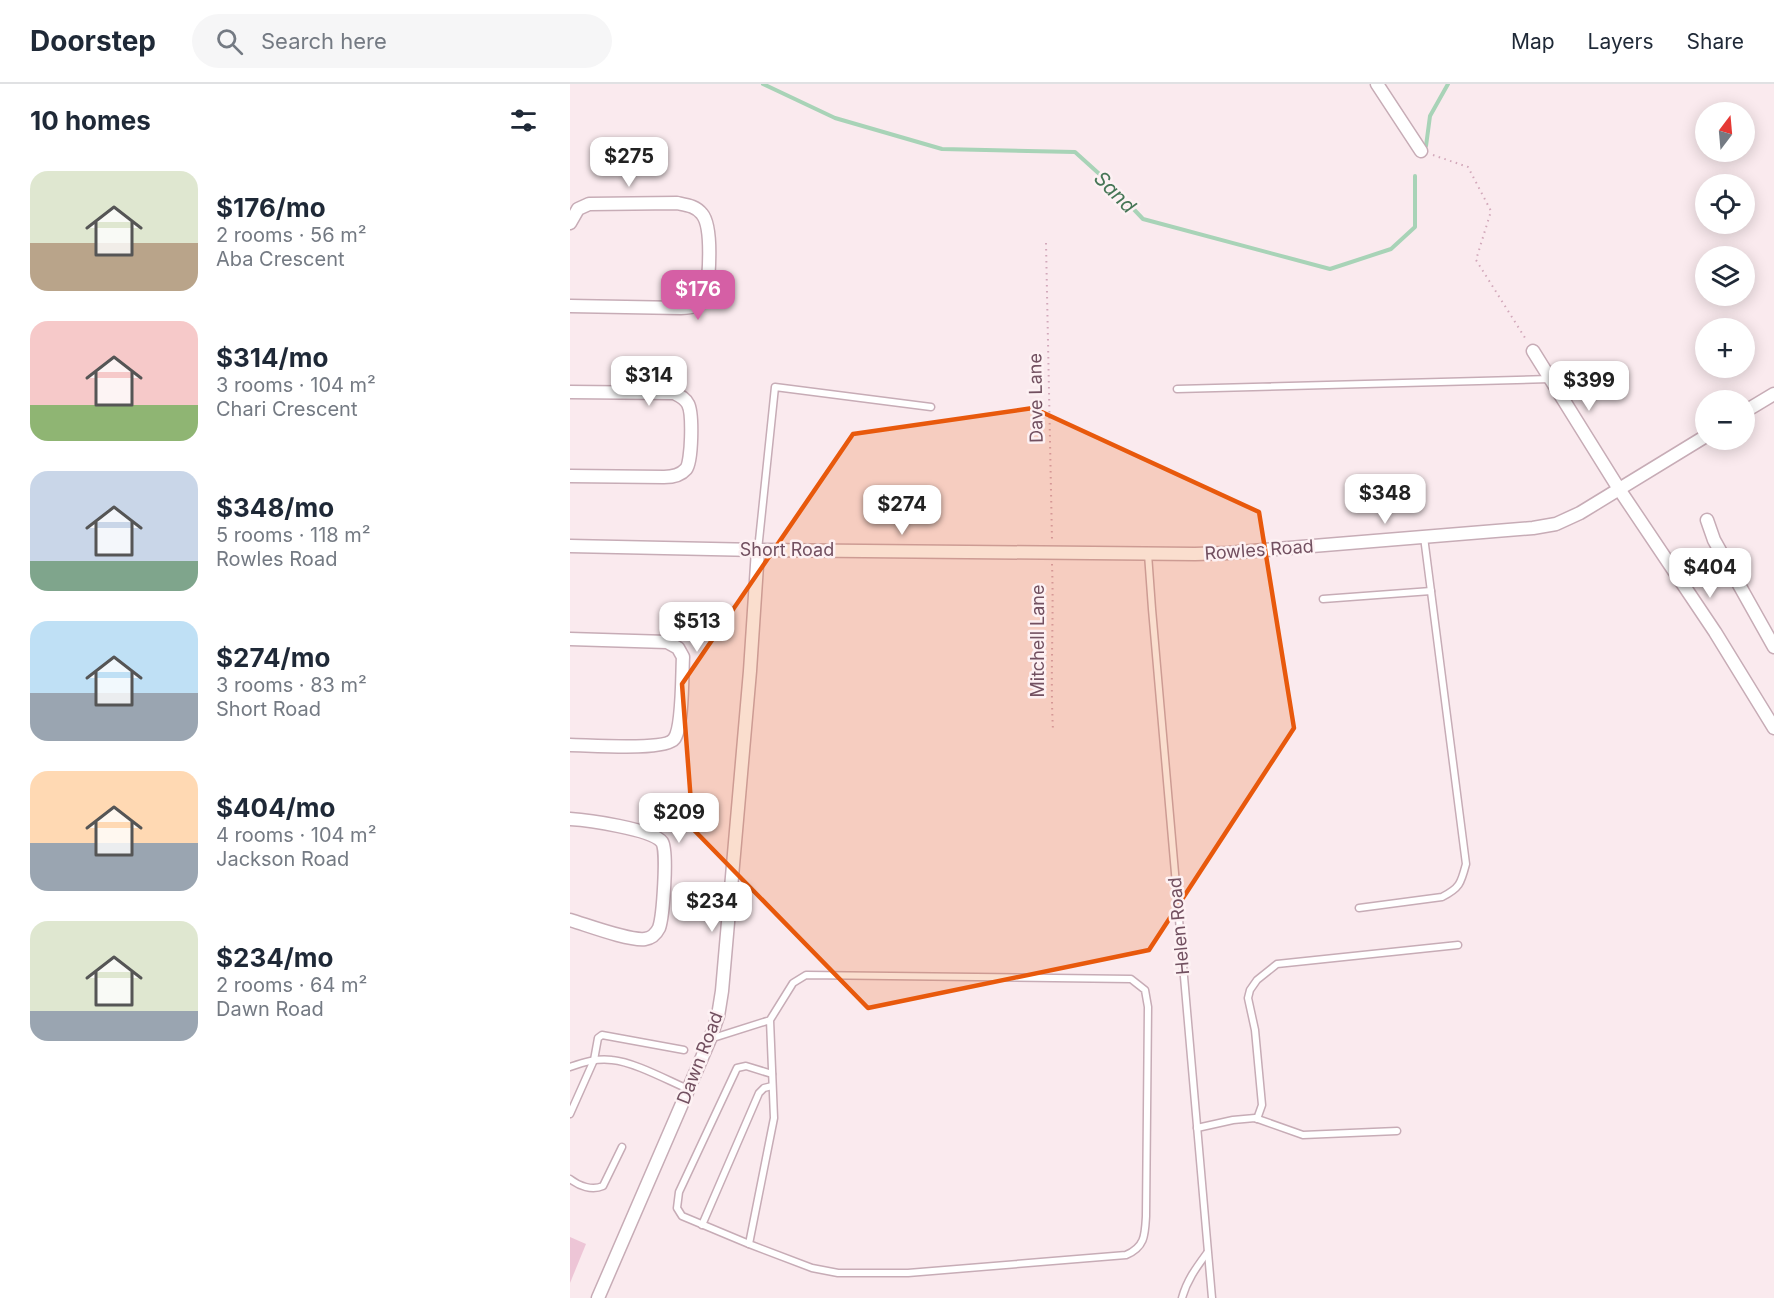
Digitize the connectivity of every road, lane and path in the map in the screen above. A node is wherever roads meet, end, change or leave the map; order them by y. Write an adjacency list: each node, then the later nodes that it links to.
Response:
1 (1377, 84): 2 (street)
2 (1421, 151): 6 (path)
3 (570, 223): 5 (street)
4 (1046, 243): 20 (path, Dave Lane)
5 (570, 306)
6 (1533, 351): 7 (street)
7 (1550, 379): 8 (lane); 15 (street)
8 (1177, 389)
9 (570, 392): 14 (street)
10 (1774, 393): 11 (street)
11 (1755, 405)
12 (931, 407): 19 (lane)
13 (1695, 443): 15 (street, Rowles Road)
14 (570, 476)
15 (1620, 489): 17 (street, Rowles Road); 26 (street)
16 (1707, 520): 25 (street)
17 (1424, 537): 21 (street, Rowles Road); 22 (lane)
18 (570, 546): 19 (street, Short Road)
19 (758, 550): 20 (street, Short Road); 34 (street, Dawn Road)
20 (1051, 553): 21 (street, Short Road); 27 (path, Mitchell Lane)
21 (1148, 554): 43 (lane, Helen Road)
22 (1431, 591): 23 (lane); 30 (lane)
23 (1323, 599)
24 (570, 639): 28 (street)
25 (1774, 647)
26 (1774, 728)
27 (1053, 730)
28 (570, 745)
29 (570, 819): 31 (street)
30 (1359, 908)
31 (570, 920)
32 (1458, 945): 42 (lane)
33 (770, 1020): 34 (lane); 38 (lane); 48 (lane)
34 (710, 1039): 40 (street, Dawn Road)
35 (684, 1050): 36 (lane)
36 (594, 1060): 37 (lane); 40 (lane); 41 (lane)
37 (570, 1067)
38 (772, 1074): 39 (lane); 47 (lane)
39 (772, 1086): 47 (lane); 48 (lane)
40 (688, 1089): 50 (street, Dawn Road)
41 (570, 1114)
42 (1257, 1119): 43 (lane); 44 (lane)
43 (1197, 1128): 49 (lane, Helen Road)
44 (1397, 1131)
45 (622, 1147): 46 (lane)
46 (570, 1179)
47 (702, 1225): 48 (lane)
48 (749, 1245)
49 (1208, 1253): 51 (lane); 52 (lane, Helen Road)
50 (598, 1298)
51 (1182, 1298)
52 (1212, 1298)

